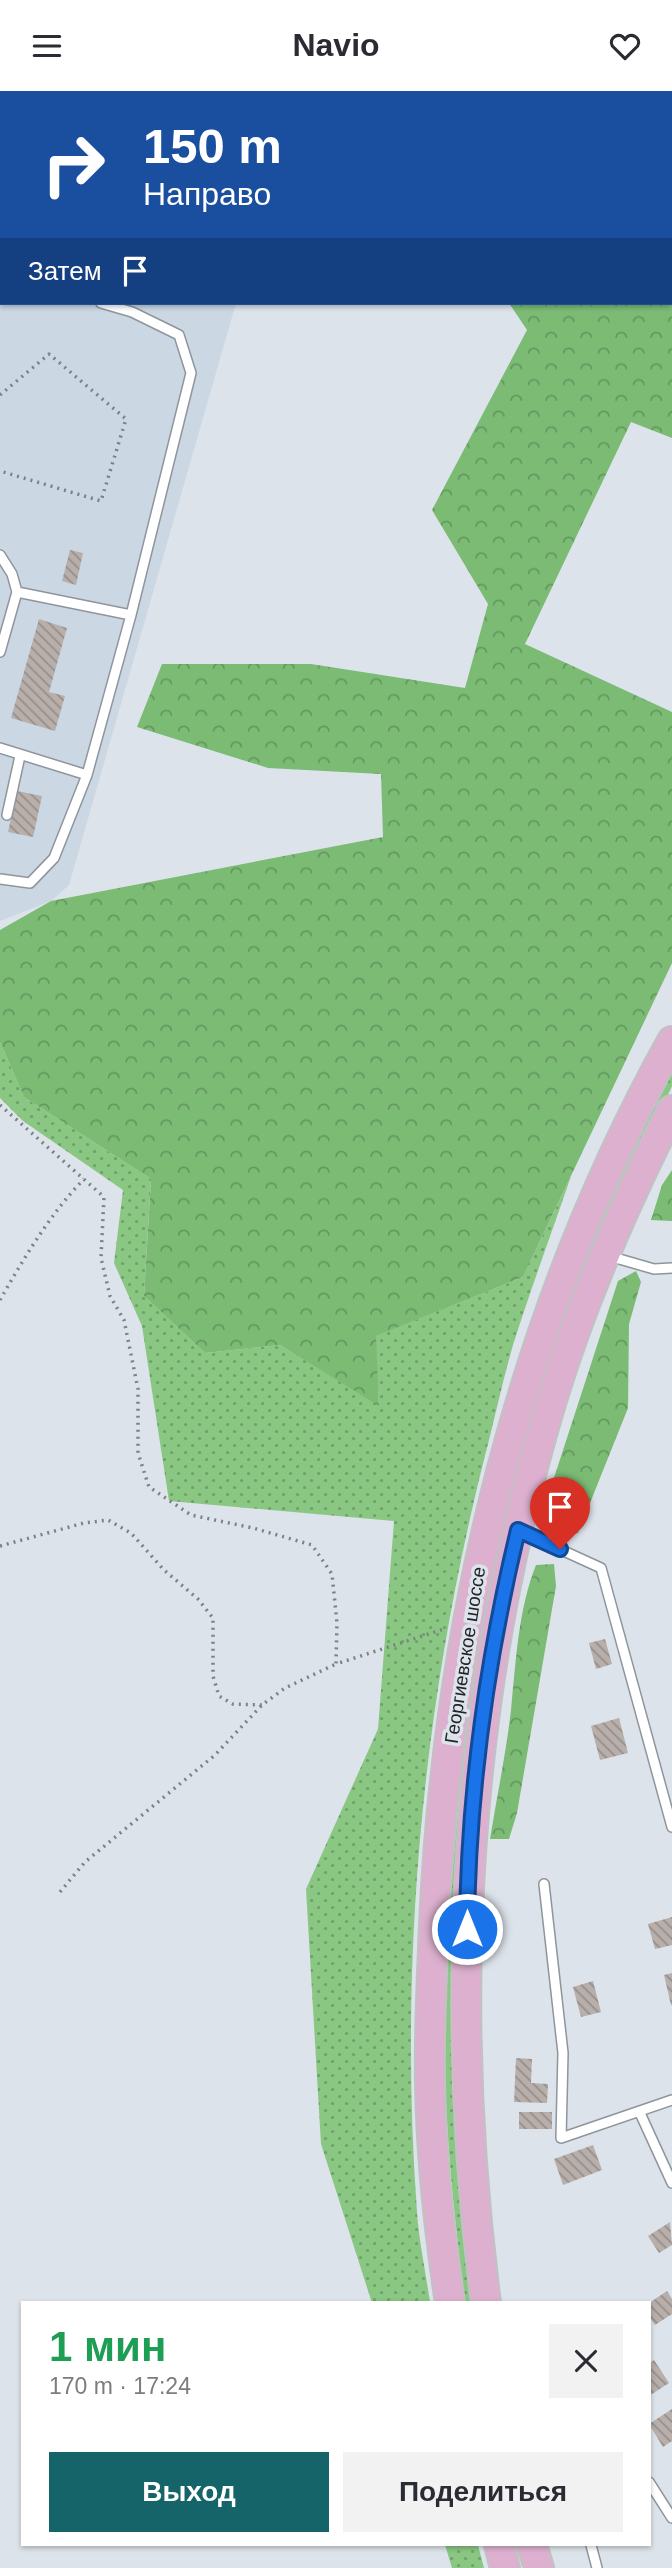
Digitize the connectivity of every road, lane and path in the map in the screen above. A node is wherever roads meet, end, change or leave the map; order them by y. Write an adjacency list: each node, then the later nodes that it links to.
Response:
1 (108, 305): 6 (lane)
2 (0, 395): 3 (path)
3 (0, 471)
4 (0, 555): 5 (lane)
5 (17, 592): 6 (lane); 7 (lane)
6 (131, 615): 10 (lane)
7 (0, 652)
8 (0, 748): 9 (lane)
9 (20, 756): 10 (lane); 11 (lane)
10 (87, 775): 12 (lane)
11 (7, 815)
12 (0, 879)
13 (672, 1041): 22 (main road, Георгиевское шоссе)
14 (0, 1105): 16 (path)
15 (672, 1110): 17 (main road, Георгиевское шоссе)
16 (84, 1179): 19 (path); 23 (path)
17 (605, 1255): 18 (lane); 20 (main road, Георгиевское шоссе)
18 (672, 1268)
19 (0, 1300)
20 (518, 1530): 25 (lane); 32 (main road, Георгиевское шоссе)
21 (0, 1546): 24 (path)
22 (466, 1635): 23 (path); 31 (main road, Георгиевское шоссе)
23 (336, 1664): 24 (path)
24 (262, 1705): 27 (path)
25 (672, 1826)
26 (544, 1884): 29 (lane)
27 (60, 1892)
28 (672, 2100): 29 (lane)
29 (640, 2112): 30 (lane)
30 (672, 2183)
31 (450, 2301)
32 (486, 2301)
33 (651, 2485): 34 (lane)
34 (672, 2518)
35 (499, 2546): 38 (main road)
36 (533, 2546): 39 (main road)
37 (591, 2546): 40 (lane)
38 (505, 2568)
39 (539, 2568)
40 (597, 2568)

